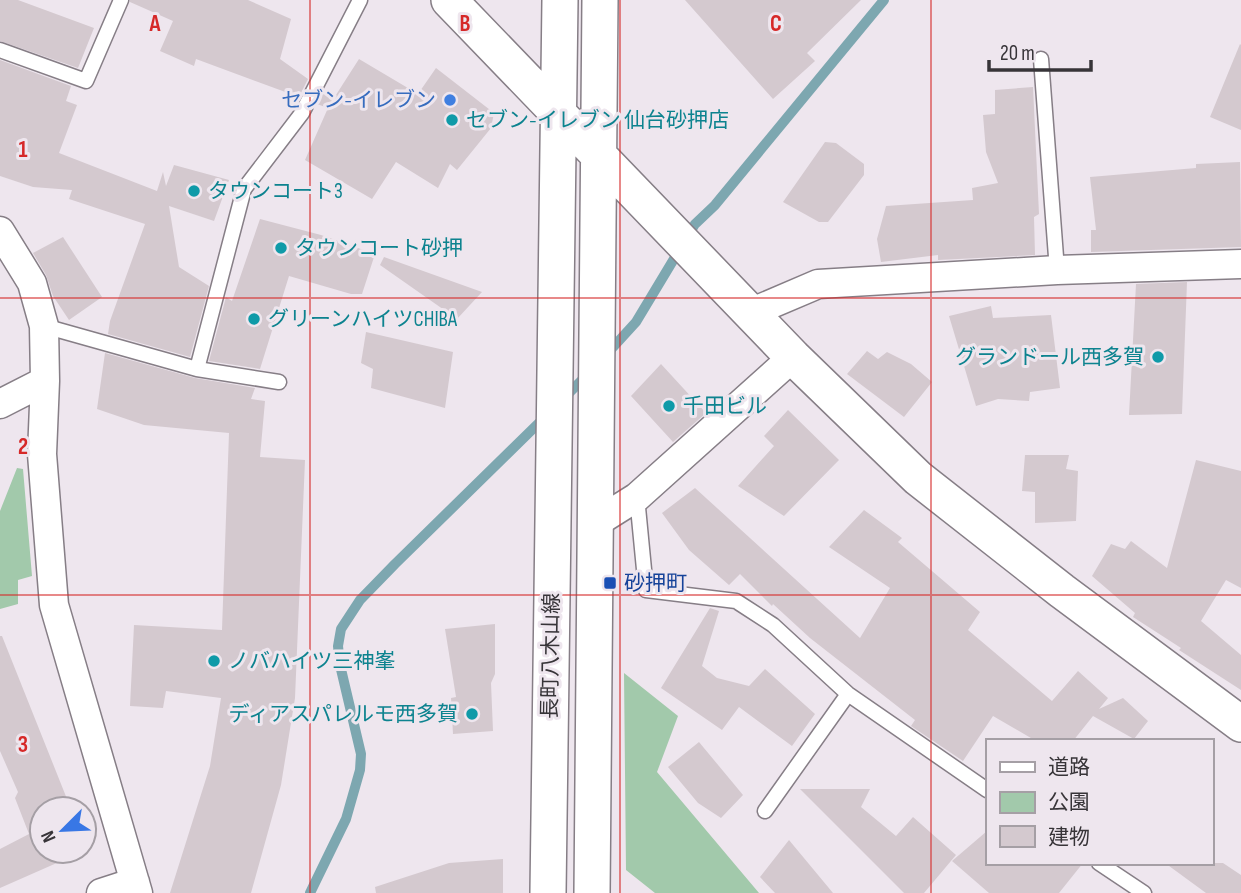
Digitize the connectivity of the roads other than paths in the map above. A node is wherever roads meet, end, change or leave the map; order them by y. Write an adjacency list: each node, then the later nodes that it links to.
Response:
1 (121, 0): 6 (lane)
2 (360, 0): 16 (lane)
3 (450, 0): 8 (street)
4 (560, 0): 8 (street)
5 (600, 0): 9 (street)
6 (0, 50)
7 (1041, 59): 12 (lane)
8 (558, 111): 9 (street); 29 (street, 長町八木山線)
9 (598, 154): 13 (street); 21 (street)
10 (0, 231): 14 (street)
11 (1241, 264): 12 (street)
12 (1057, 270): 13 (street)
13 (750, 313): 15 (street)
14 (44, 326): 16 (lane); 17 (street)
15 (793, 357): 20 (street); 23 (street)
16 (197, 369): 18 (lane)
17 (45, 381): 19 (street); 27 (street)
18 (279, 382)
19 (0, 404)
20 (637, 497): 21 (street); 22 (lane)
21 (594, 524): 30 (street)
22 (848, 694): 24 (lane); 25 (lane)
23 (1241, 724)
24 (986, 789)
25 (765, 811)
26 (1101, 865): 31 (lane)
27 (137, 888): 28 (street)
28 (101, 893)
29 (548, 893)
30 (592, 893)
31 (1144, 893)

